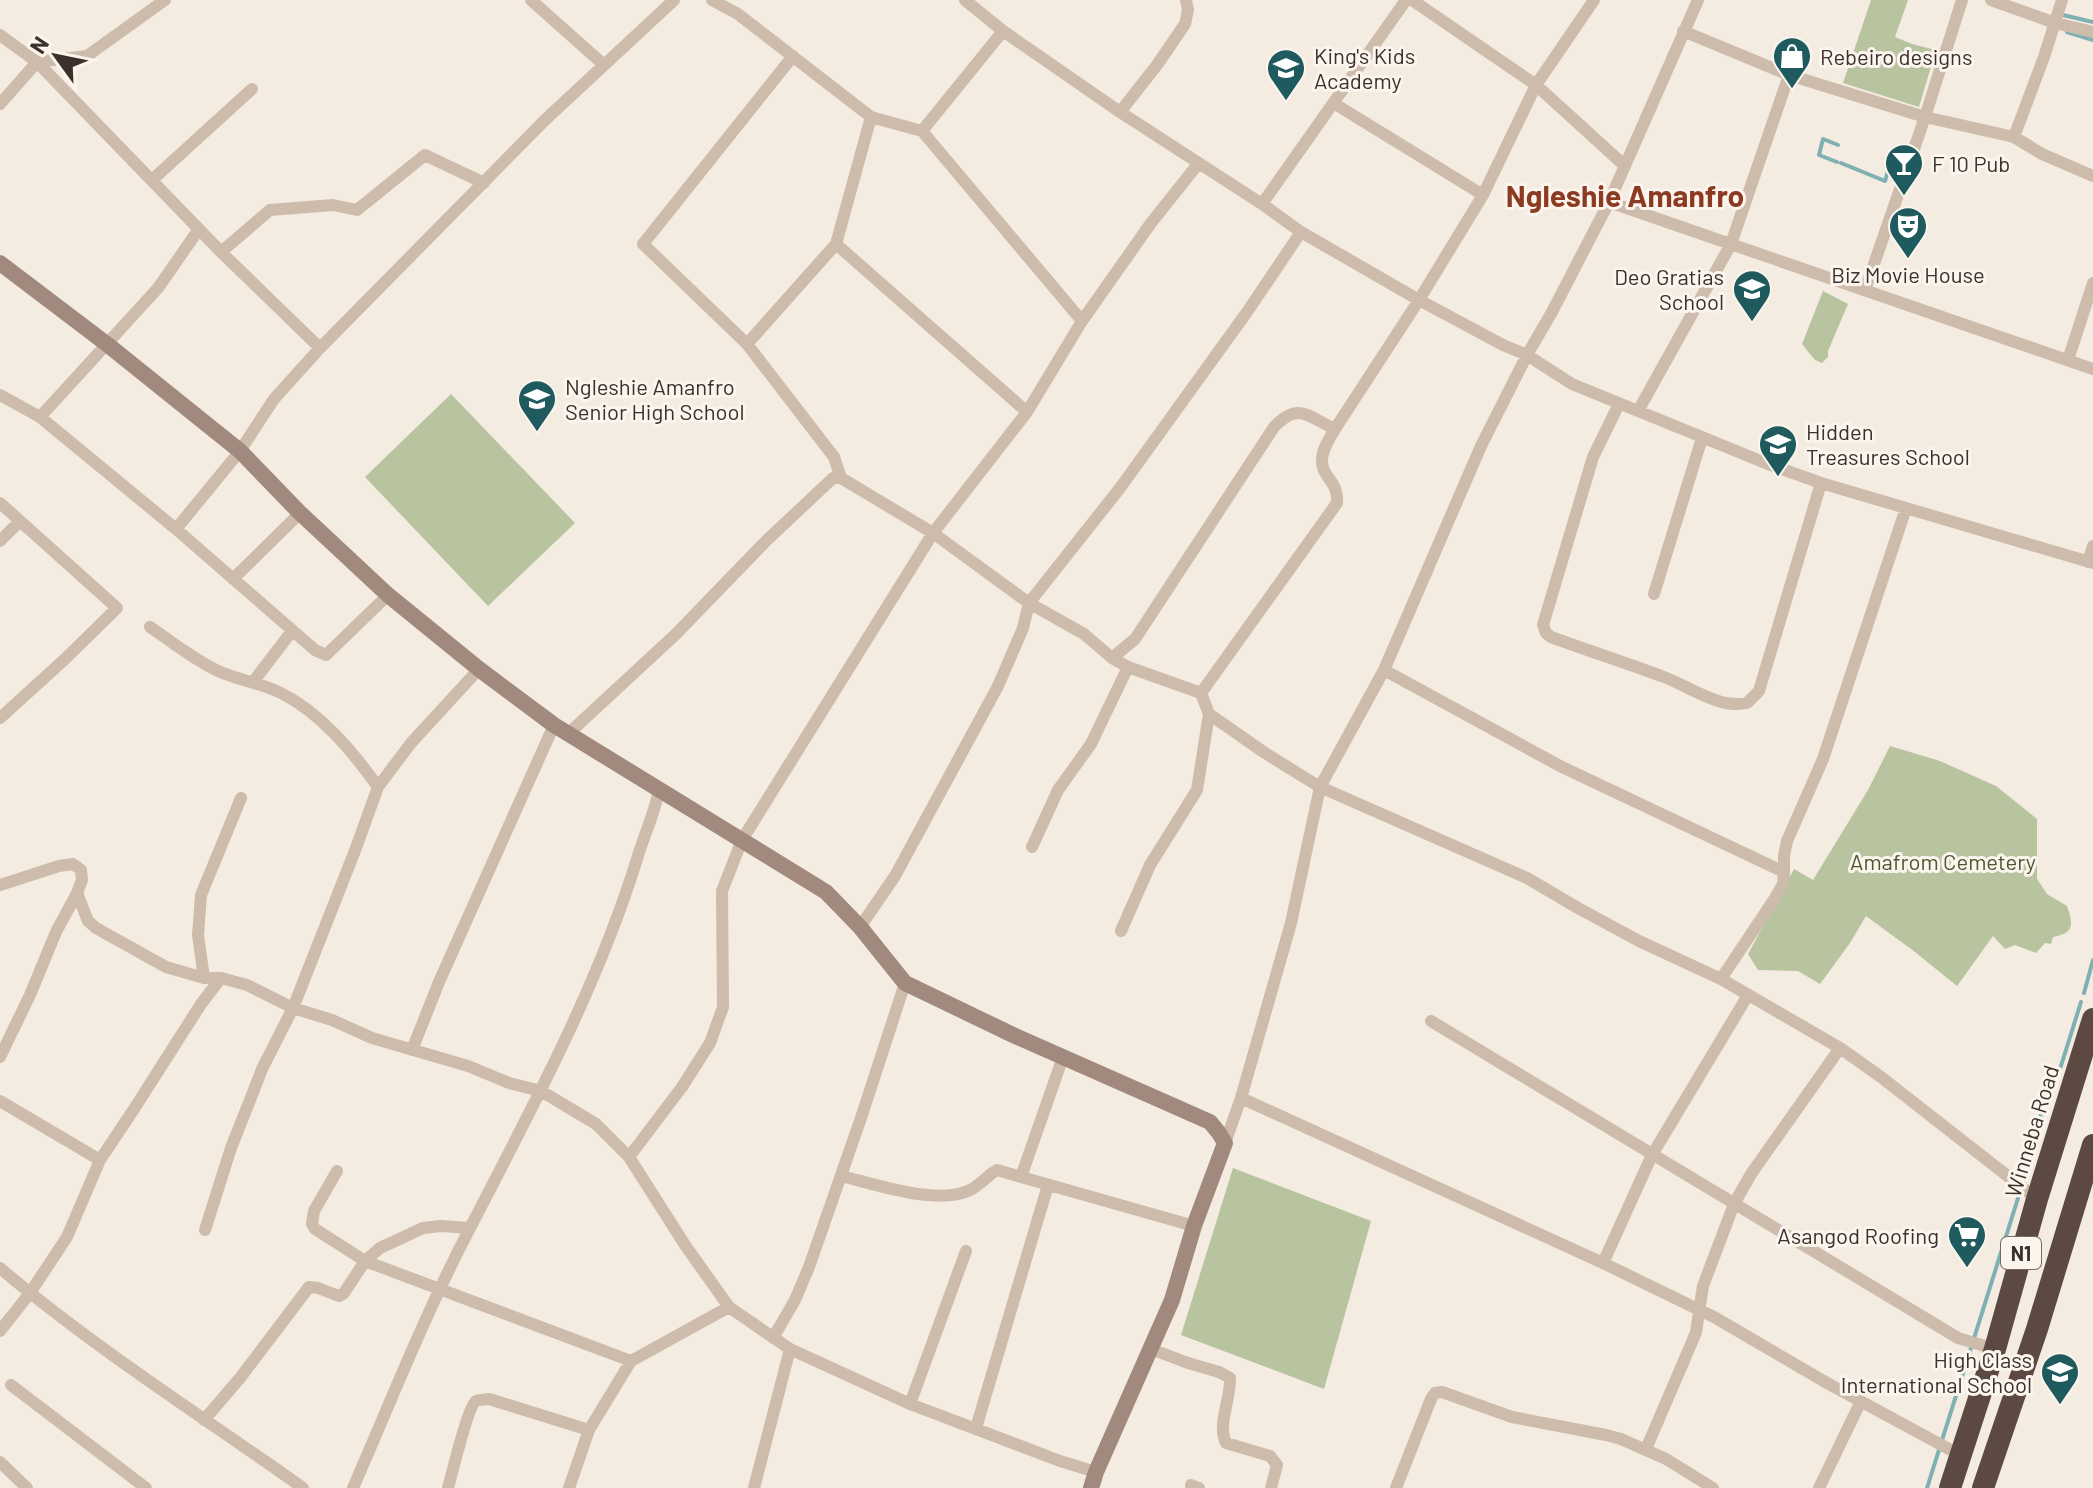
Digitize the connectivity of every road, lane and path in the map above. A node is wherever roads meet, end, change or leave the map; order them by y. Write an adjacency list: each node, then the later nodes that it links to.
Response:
1 (165, 0): 19 (street)
2 (531, 0): 20 (street)
3 (674, 0): 20 (street)
4 (712, 0): 18 (street)
5 (965, 0): 14 (street)
6 (1186, 0): 26 (street)
7 (1409, 0): 22 (street); 25 (street)
8 (1594, 0): 22 (street)
9 (1698, 0): 15 (street)
10 (1962, 0): 28 (street)
11 (1991, 0): 13 (street)
12 (2062, 0): 13 (street)
13 (2055, 23): 16 (street); 30 (street)
14 (1003, 31): 26 (street); 29 (street)
15 (1683, 31): 21 (street); 32 (street)
16 (2093, 32)
17 (0, 35): 19 (street)
18 (793, 56): 27 (street); 49 (street)
19 (37, 62): 24 (street); 34 (street)
20 (604, 65): 35 (street)
21 (1789, 75): 28 (street); 42 (street)
22 (1536, 85): 32 (street); 36 (street)
23 (252, 89): 34 (street)
24 (0, 104)
25 (1335, 104): 36 (street); 38 (street)
26 (1120, 112): 31 (street)
27 (871, 117): 29 (street); 41 (street)
28 (1925, 117): 30 (street); 46 (street)
29 (922, 131): 48 (street)
30 (2014, 137): 33 (street)
31 (1198, 164): 38 (street); 48 (street)
32 (1625, 166): 37 (street)
33 (2093, 176)
34 (152, 180): 39 (street)
35 (484, 183): 43 (street); 51 (street)
36 (1483, 195): 47 (street)
37 (1609, 202): 42 (street); 52 (street)
38 (1262, 204): 40 (street)
39 (199, 229): 43 (street); 50 (street)
40 (1301, 232): 47 (street); 77 (street)
41 (836, 244): 49 (street); 58 (street)
42 (1731, 244): 46 (street); 57 (street)
43 (221, 252): 51 (street)
44 (0, 263): 50 (street)
45 (2093, 283): 53 (street)
46 (1865, 290): 53 (street)
47 (1419, 300): 52 (street); 60 (street)
48 (1082, 321): 58 (street)
49 (747, 344): 63 (street)
50 (108, 345): 59 (street); 62 (street)
51 (320, 348): 62 (street)
52 (1527, 355): 56 (street); 83 (street)
53 (2068, 360): 54 (street)
54 (2093, 369)
55 (0, 396): 59 (street)
56 (1619, 404): 57 (street); 64 (street)
57 (1638, 411): 61 (street)
58 (1027, 412): 70 (street)
59 (40, 417): 69 (street)
60 (1335, 429): 80 (street); 85 (street)
61 (1702, 438): 64 (street); 75 (street)
62 (240, 451): 67 (street); 69 (street)
63 (841, 478): 70 (street); 88 (street)
64 (1821, 483): 66 (street)
65 (0, 503): 68 (street)
66 (1906, 508): 73 (street); 95 (street)
67 (300, 513): 74 (street); 76 (street)
68 (19, 522): 71 (street); 87 (street)
69 (176, 529): 74 (street)
70 (933, 533): 77 (street); 93 (street)
71 (0, 541)
72 (2093, 546): 73 (street)
73 (2091, 562)
74 (233, 579): 79 (street)
75 (1654, 594)
76 (388, 595): 79 (street); 82 (street)
77 (1029, 603): 80 (street); 98 (street)
78 (150, 627): 84 (street)
79 (292, 631): 84 (street)
80 (1112, 658): 81 (street)
81 (1128, 667): 85 (street); 94 (street)
82 (479, 669): 88 (street); 89 (street)
83 (1384, 670): 90 (street); 95 (street)
84 (253, 682): 89 (street)
85 (1201, 693): 86 (street)
86 (1209, 714): 90 (street); 99 (street)
87 (0, 718)
88 (561, 730): 91 (street); 109 (street)
89 (378, 787): 105 (street)
90 (1320, 787): 102 (street); 113 (street)
91 (659, 789): 93 (street); 112 (street)
92 (241, 798): 100 (street)
93 (742, 840): 98 (street); 118 (street)
94 (1032, 847)
95 (1784, 872): 102 (street)
96 (0, 885): 97 (street)
97 (77, 893): 100 (street); 110 (street)
98 (860, 927): 103 (street)
99 (1121, 931)
100 (204, 978): 101 (street)
101 (221, 978): 105 (street); 119 (street)
102 (1721, 979): 104 (street)
103 (905, 983): 111 (street); 121 (street)
104 (1748, 995): 108 (street); 117 (street)
105 (293, 1008): 109 (street); 128 (street)
106 (2093, 1019): 124 (highway, Winneba Road / N1)
107 (1431, 1021): 117 (street)
108 (1840, 1048): 124 (street); 125 (street)
109 (412, 1050): 112 (street)
110 (0, 1057)
111 (1063, 1057): 115 (street); 122 (street)
112 (541, 1091): 118 (street); 127 (street)
113 (1241, 1098): 115 (street); 131 (street)
114 (0, 1101): 119 (street)
115 (1225, 1143): 126 (street)
116 (2093, 1145): 153 (highway, N1)
117 (1652, 1155): 125 (street); 131 (street)
118 (629, 1157): 135 (street)
119 (100, 1160): 134 (street)
120 (337, 1171): 130 (street)
121 (841, 1176): 122 (street); 138 (street)
122 (1021, 1177): 123 (street)
123 (1048, 1185): 126 (street); 147 (street)
124 (2037, 1199): 141 (highway, Winneba Road / N1)
125 (1734, 1204): 136 (street); 141 (street)
126 (1194, 1226): 140 (street)
127 (470, 1228): 130 (street); 133 (street)
128 (205, 1230)
129 (966, 1251): 145 (street)
130 (365, 1261): 133 (street); 146 (street)
131 (1603, 1263): 136 (street)
132 (0, 1268): 134 (street)
133 (439, 1289): 142 (street); 157 (street)
134 (30, 1293): 137 (street); 146 (street)
135 (729, 1307): 138 (street); 142 (street)
136 (1699, 1309): 144 (street); 149 (street)
137 (0, 1331)
138 (773, 1338): 139 (street)
139 (790, 1349): 145 (street); 160 (street)
140 (1151, 1349): 152 (street); 161 (street)
141 (1995, 1349): 151 (highway, Winneba Road / N1)
142 (631, 1361): 148 (street)
143 (11, 1385): 155 (street)
144 (1861, 1401): 151 (street); 164 (street)
145 (910, 1404): 147 (street)
146 (204, 1420): 156 (street)
147 (976, 1428): 152 (street)
148 (589, 1430): 158 (street); 159 (street)
149 (1646, 1449): 162 (street); 163 (street)
150 (0, 1462): 154 (street)
151 (1956, 1470): 153 (highway)
152 (1093, 1480)
153 (1984, 1484)
154 (27, 1488)
155 (146, 1488)
156 (303, 1488)
157 (353, 1488)
158 (448, 1488)
159 (569, 1488)
160 (754, 1488)
161 (1271, 1488)
162 (1396, 1488)
163 (1713, 1488)
164 (1819, 1488)

